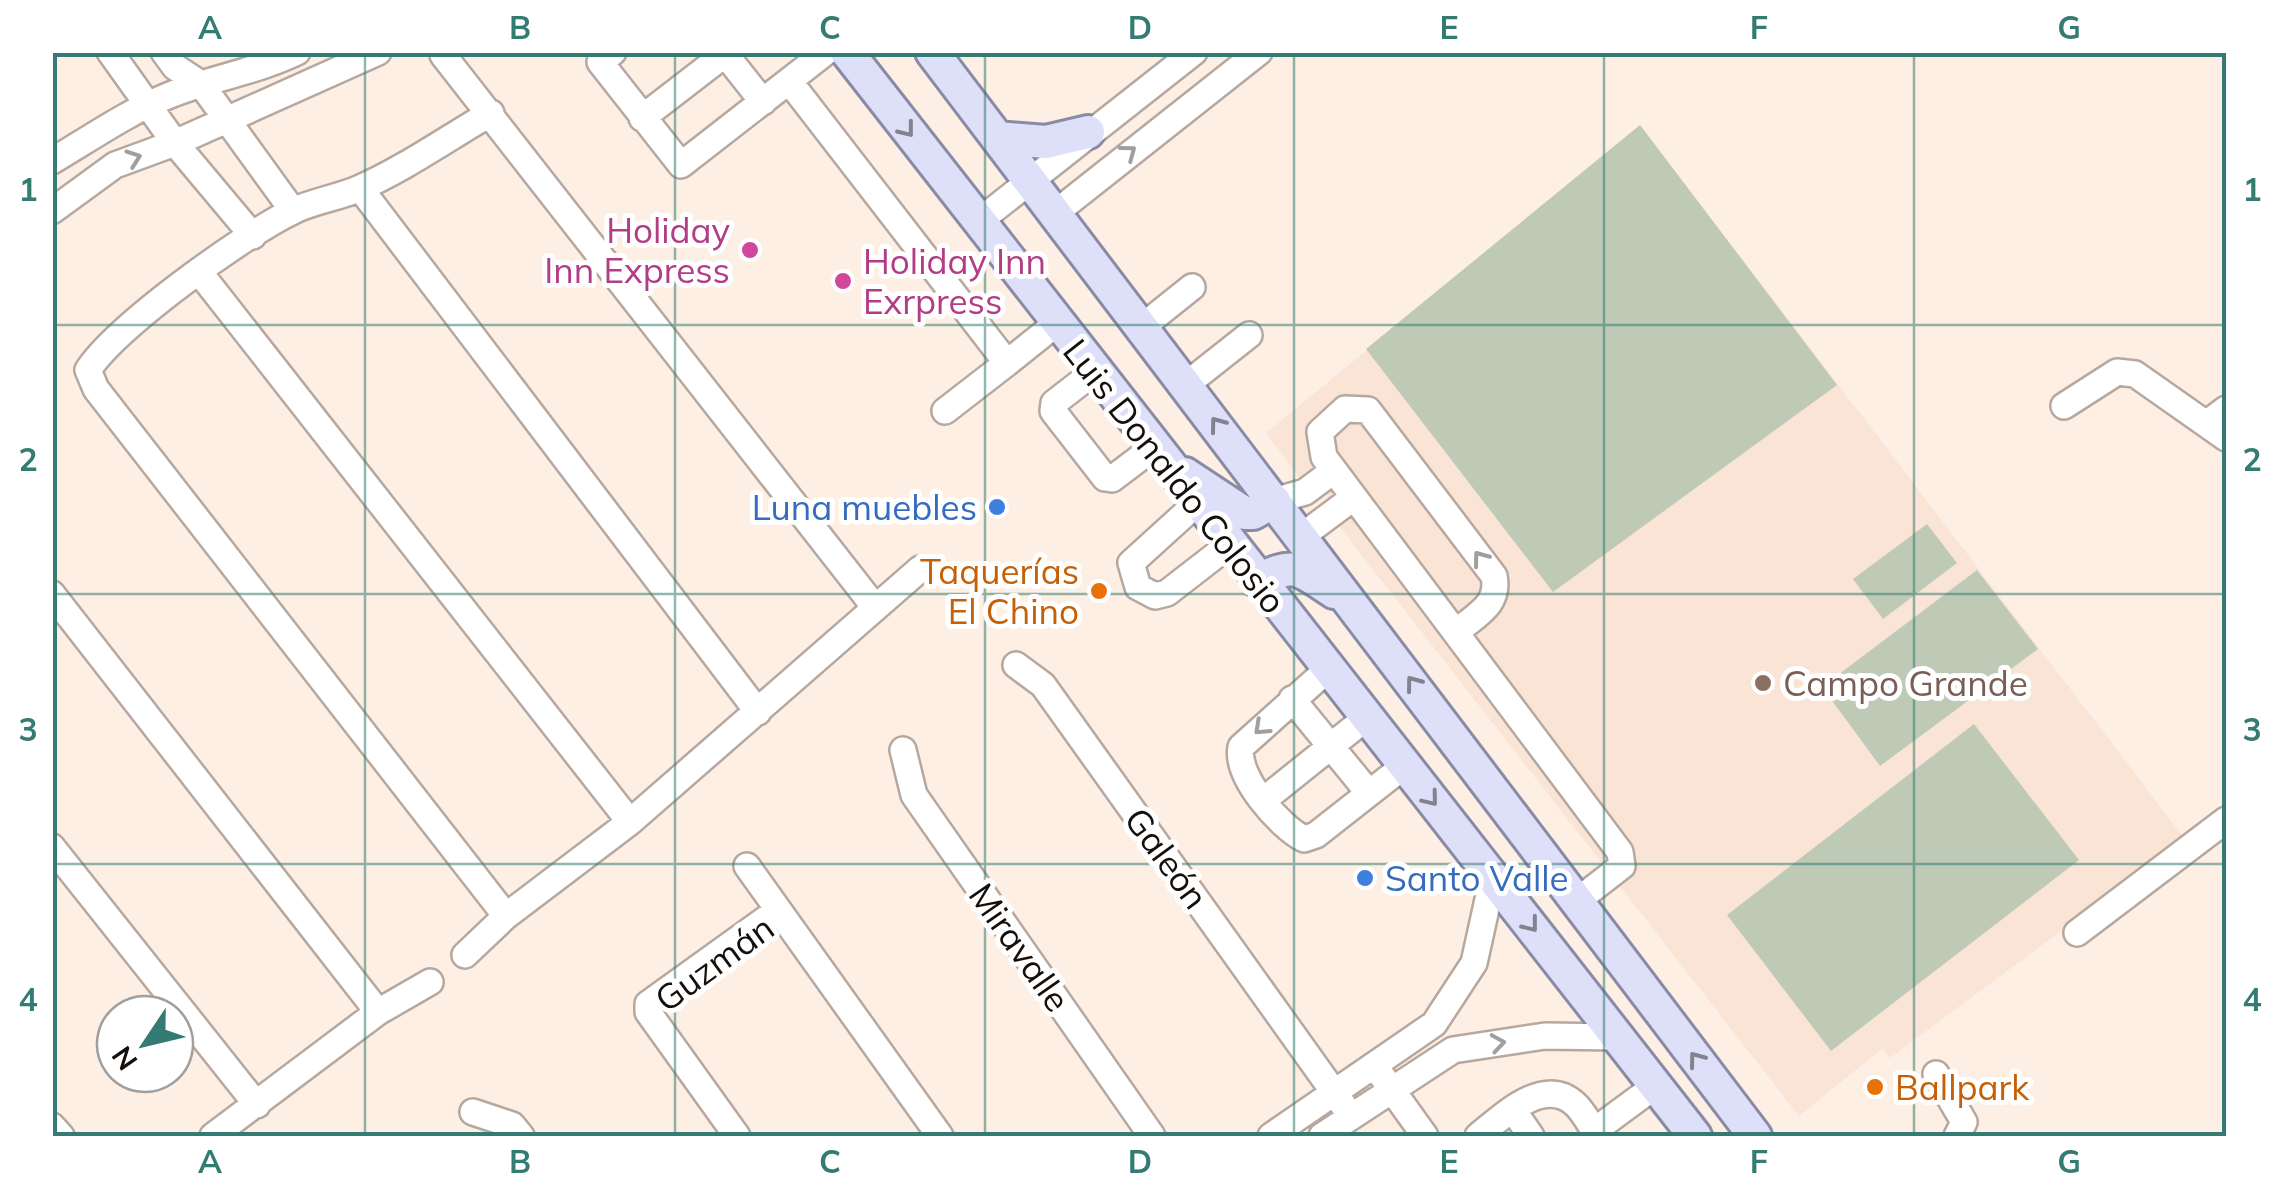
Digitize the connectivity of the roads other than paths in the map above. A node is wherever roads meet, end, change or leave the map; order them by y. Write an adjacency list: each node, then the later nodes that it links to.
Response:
1 (110, 52): 16 (street)
2 (164, 52): 14 (street)
3 (297, 52): 14 (street)
4 (378, 52): 19 (street)
5 (826, 52): 13 (street)
6 (847, 52): 29 (main road, Luis Donaldo Colosio, one-way to 29)
7 (932, 52): 21 (main road, Luis Donaldo Colosio)
8 (1194, 52): 20 (street)
9 (1259, 52): 28 (street, one-way to 9)
10 (725, 53): 15 (street); 18 (street)
11 (442, 54): 17 (street)
12 (602, 56): 18 (street)
13 (789, 81): 15 (street); 36 (street)
14 (201, 84): 16 (street); 19 (street)
15 (762, 102): 18 (street)
16 (149, 104): 22 (street); 23 (street)
17 (491, 112): 25 (street); 52 (street)
18 (642, 118)
19 (226, 120): 22 (street); 27 (street)
20 (1088, 132): 21 (main road); 24 (street)
21 (997, 138): 24 (main road, Luis Donaldo Colosio)
22 (176, 143): 26 (street, one-way to 22); 30 (street)
23 (52, 161)
24 (1029, 182): 28 (main road, Luis Donaldo Colosio); 29 (street)
25 (360, 188): 27 (street); 58 (street)
26 (52, 211)
27 (293, 211): 30 (street)
28 (1054, 214): 34 (main road, Luis Donaldo Colosio)
29 (978, 222): 33 (main road, Luis Donaldo Colosio)
30 (253, 236): 31 (street)
31 (200, 274): 66 (street); 72 (street)
32 (1192, 288): 34 (street)
33 (1057, 324): 36 (street); 37 (main road, Luis Donaldo Colosio)
34 (1142, 327): 38 (main road, Luis Donaldo Colosio)
35 (1249, 335): 38 (street)
36 (1007, 362): 40 (street)
37 (1094, 372): 42 (main road, Luis Donaldo Colosio); 42 (street)
38 (1187, 384): 45 (main road, Luis Donaldo Colosio, one-way to 38)
39 (2064, 406): 41 (street)
40 (945, 411)
41 (2220, 423)
42 (1162, 460): 45 (main road); 46 (main road, Luis Donaldo Colosio)
43 (1333, 470): 44 (street); 45 (street); 54 (street, one-way to 43)
44 (1354, 498): 47 (street); 54 (street)
45 (1274, 501): 47 (main road, Luis Donaldo Colosio)
46 (1196, 504): 48 (main road, Luis Donaldo Colosio); 48 (street)
47 (1302, 536): 53 (main road, Luis Donaldo Colosio)
48 (1230, 546): 50 (main road, Luis Donaldo Colosio)
49 (920, 568): 52 (street)
50 (1258, 581): 53 (main road); 56 (main road, Luis Donaldo Colosio)
51 (52, 594): 76 (street)
52 (874, 606): 58 (street)
53 (1354, 606): 70 (main road, Luis Donaldo Colosio, one-way to 53)
54 (1456, 632): 70 (street)
55 (1016, 665): 84 (street, Galeón)
56 (1326, 670): 57 (street); 59 (main road, Luis Donaldo Colosio)
57 (1292, 699): 60 (street); 64 (street, one-way to 64)
58 (758, 712): 66 (street)
59 (1366, 718): 60 (street); 62 (main road, Luis Donaldo Colosio)
60 (1331, 745): 63 (street); 64 (street)
61 (903, 750): 97 (street, Miravalle)
62 (1404, 766): 63 (street); 69 (main road, Luis Donaldo Colosio, one-way to 69)
63 (1368, 793): 64 (street)
64 (1264, 799)
65 (2226, 820): 73 (street)
66 (630, 822): 72 (street)
67 (52, 848): 85 (street)
68 (747, 866): 71 (street)
69 (1493, 877): 77 (street); 78 (main road, Luis Donaldo Colosio, one-way to 78)
70 (1577, 901): 103 (main road, Luis Donaldo Colosio, one-way to 70)
71 (777, 910): 95 (street, Guzmán); 96 (street, Guzmán)
72 (506, 916): 74 (street)
73 (2077, 933)
74 (465, 955)
75 (430, 982): 76 (street)
76 (378, 1012): 85 (street)
77 (1434, 1024): 79 (street); 80 (street)
78 (1618, 1037): 79 (street, one-way to 78); 82 (main road, Luis Donaldo Colosio)
79 (1453, 1050): 83 (street)
80 (1374, 1065): 83 (street); 84 (street)
81 (1936, 1074): 104 (street)
82 (1655, 1086): 90 (main road, Luis Donaldo Colosio); 91 (street)
83 (1391, 1088): 88 (street); 100 (street)
84 (1333, 1090): 88 (street, Galeón); 98 (street)
85 (257, 1104): 93 (street)
86 (1513, 1110): 91 (street); 101 (street); 102 (street)
87 (472, 1112): 94 (street)
88 (1351, 1116): 99 (street)
89 (52, 1126): 92 (street)
90 (1683, 1132)
91 (1596, 1134)
92 (61, 1136)
93 (213, 1136)
94 (520, 1136)
95 (737, 1136)
96 (940, 1136)
97 (1152, 1136)
98 (1270, 1136)
99 (1322, 1136)
100 (1425, 1136)
101 (1478, 1136)
102 (1532, 1136)
103 (1754, 1136)
104 (1957, 1136)

